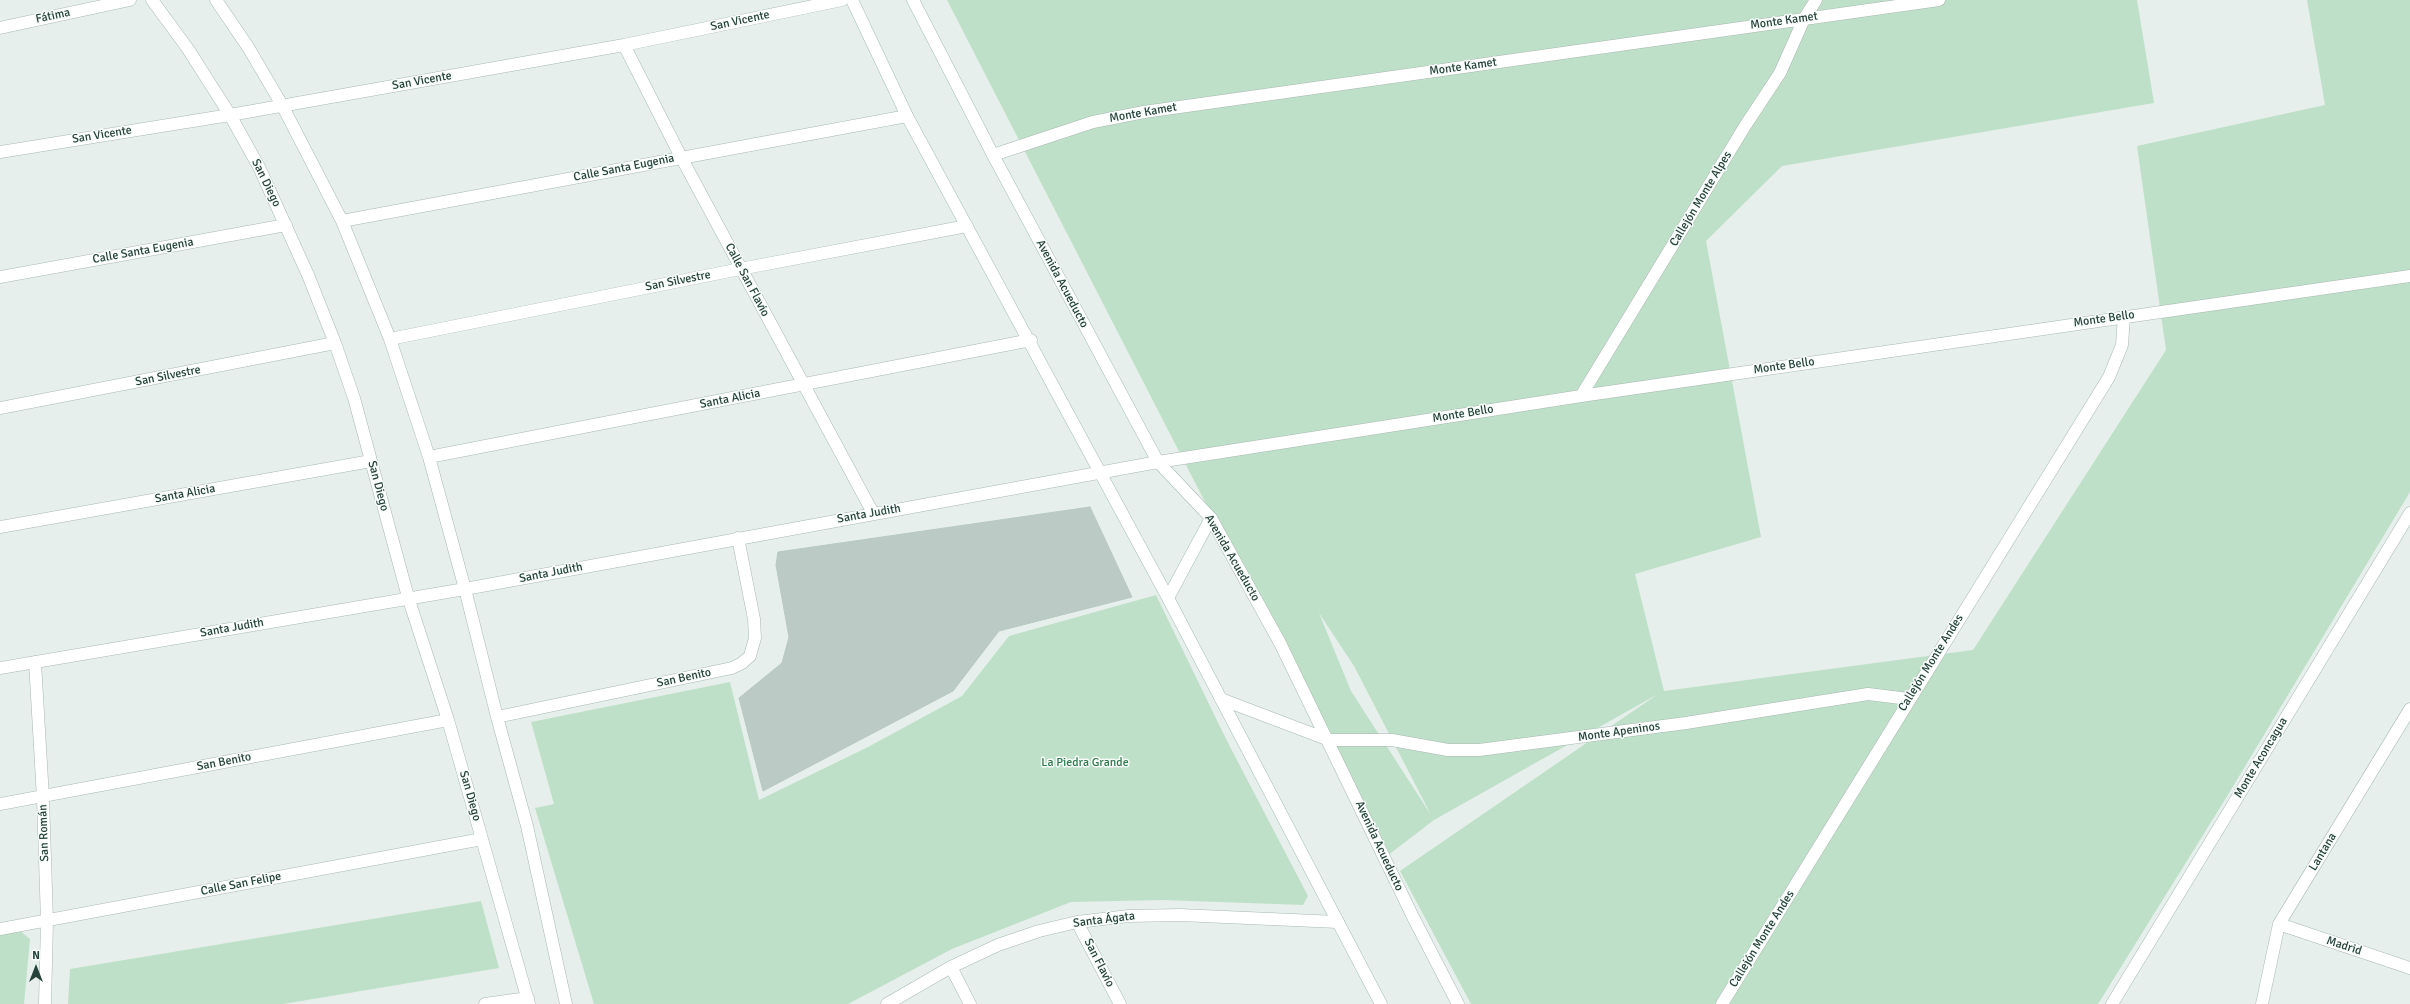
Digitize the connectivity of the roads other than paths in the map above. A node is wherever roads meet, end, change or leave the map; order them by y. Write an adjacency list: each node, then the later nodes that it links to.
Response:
1 (130, 0): 10 (street, Fátima)
2 (152, 0): 13 (street, San Diego)
3 (216, 0): 12 (street)
4 (842, 0): 11 (street, San Vicente)
5 (852, 0): 14 (street)
6 (913, 0): 16 (street, Avenida Acueducto)
7 (1816, 0): 9 (street, Callejón Monte Alpes)
8 (1939, 0): 9 (street, Monte Kamet)
9 (1804, 19): 16 (street, Monte Kamet); 29 (street, Callejón Monte Alpes)
10 (0, 28)
11 (624, 45): 12 (street, San Vicente); 17 (street, Calle San Flavio)
12 (282, 105): 13 (street, San Vicente); 18 (street)
13 (230, 114): 15 (street, San Vicente); 19 (street, San Diego)
14 (907, 116): 17 (street, Calle Santa Eugenia); 20 (street)
15 (0, 152)
16 (993, 155): 33 (street, Avenida Acueducto)
17 (681, 157): 18 (street, Calle Santa Eugenia); 21 (street, Calle San Flavio)
18 (342, 221): 25 (street)
19 (286, 226): 23 (street, Calle Santa Eugenia); 27 (street, San Diego)
20 (967, 226): 21 (street, San Silvestre); 26 (street)
21 (740, 268): 25 (street, San Silvestre); 28 (street, Calle San Flavio)
22 (2410, 276): 24 (street, Monte Bello)
23 (0, 277)
24 (2124, 316): 29 (street, Monte Bello); 46 (street, Callejón Monte Andes)
25 (390, 339): 31 (street)
26 (1031, 340): 28 (street, Santa Alicia); 34 (street)
27 (335, 343): 30 (street, San Silvestre); 32 (street, San Diego)
28 (803, 384): 31 (street, Santa Alicia); 35 (street, Calle San Flavio)
29 (1581, 396): 33 (street, Monte Bello)
30 (0, 408)
31 (429, 457): 40 (street)
32 (371, 461): 38 (street, Santa Alicia); 41 (street, San Diego)
33 (1158, 462): 34 (street, Monte Bello); 37 (street, Avenida Acueducto)
34 (1100, 472): 35 (street, Santa Judith); 42 (street)
35 (873, 513): 39 (street, Santa Judith)
36 (2410, 513): 71 (street, Monte Aconcagua)
37 (1211, 518): 42 (street); 50 (street, Avenida Acueducto)
38 (0, 527)
39 (738, 538): 40 (street, Santa Judith); 48 (street, San Benito)
40 (465, 589): 41 (street, Santa Judith); 48 (street)
41 (408, 597): 43 (street, Santa Judith); 49 (street, San Diego)
42 (1168, 598): 45 (street)
43 (35, 662): 44 (street, Santa Judith); 51 (street, San Román)
44 (0, 668)
45 (1221, 699): 50 (street); 56 (street)
46 (1909, 699): 50 (street, Monte Apeninos); 70 (street, Callejón Monte Andes)
47 (2410, 710): 57 (street, Lantana)
48 (497, 717): 64 (street)
49 (448, 720): 51 (street, San Benito); 53 (street, San Diego)
50 (1329, 740): 69 (street, Avenida Acueducto)
51 (43, 798): 52 (street, San Benito); 54 (street, San Román)
52 (0, 804)
53 (482, 839): 54 (street, Calle San Felipe); 61 (street, San Diego)
54 (47, 921): 58 (street, Calle San Felipe); 62 (street, San Román)
55 (1078, 922): 56 (street, Santa Ágata); 59 (street, Santa Ágata); 67 (street, San Flavio)
56 (1338, 922): 68 (street)
57 (2279, 924): 60 (street, Madrid); 72 (street, Lantana)
58 (0, 929)
59 (951, 967): 65 (street, Santa Ágata); 66 (street)
60 (2410, 968)
61 (529, 1001): 63 (street)
62 (45, 1004)
63 (485, 1004)
64 (566, 1004)
65 (887, 1004)
66 (970, 1004)
67 (1120, 1004)
68 (1381, 1004)
69 (1458, 1004)
70 (1722, 1004)
71 (2112, 1004)
72 (2262, 1004)

